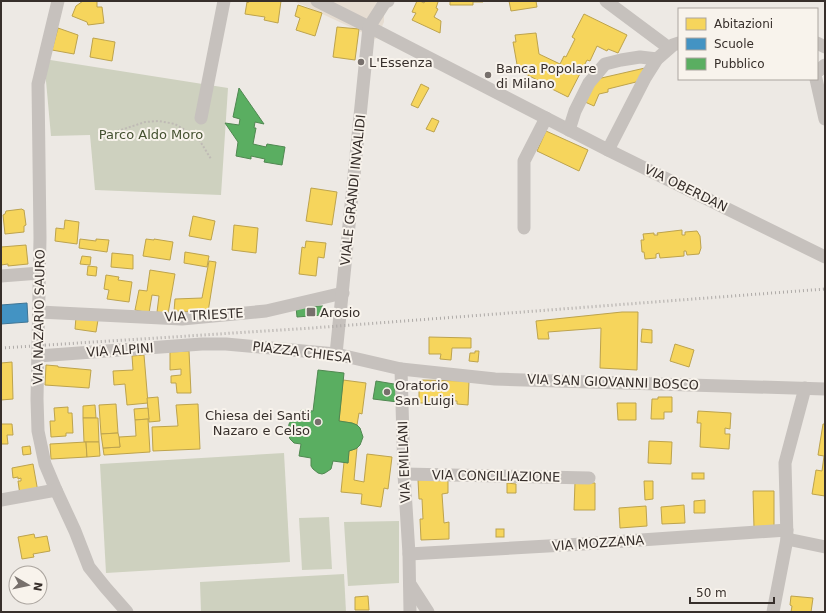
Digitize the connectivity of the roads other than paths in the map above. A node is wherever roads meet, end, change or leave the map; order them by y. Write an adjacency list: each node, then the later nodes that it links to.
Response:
1 (58, 1): 17 (street, VIA NAZARIO SAURO)
2 (224, 1): 10 (street)
3 (317, 1): 6 (street, VIA OBERDAN)
4 (388, 1): 6 (street)
5 (606, 1): 7 (street)
6 (369, 27): 11 (street, VIA OBERDAN); 19 (street, VIALE GRANDI INVALIDI)
7 (674, 45): 8 (street)
8 (657, 59): 13 (street); 14 (street)
9 (816, 80): 12 (street)
10 (201, 118)
11 (546, 118): 13 (street, VIA OBERDAN); 15 (street)
12 (825, 119)
13 (569, 130): 14 (street, VIA OBERDAN)
14 (608, 150): 16 (street, VIA OBERDAN)
15 (524, 228)
16 (825, 257)
17 (40, 273): 18 (street); 20 (street, VIA NAZARIO SAURO)
18 (1, 276)
19 (343, 293): 20 (street, VIA TRIESTE); 22 (street, VIALE GRANDI INVALIDI)
20 (39, 312): 23 (street, VIA NAZARIO SAURO)
21 (202, 344): 22 (street, PIAZZA CHIESA); 23 (street, VIA ALPINI)
22 (336, 354): 24 (street, PIAZZA CHIESA)
23 (38, 356): 29 (street, VIA NAZARIO SAURO)
24 (401, 369): 25 (street, VIA SAN GIOVANNI BOSCO); 27 (street, VIA EMILIANI)
25 (805, 388): 26 (street, VIA SAN GIOVANNI BOSCO); 31 (street)
26 (825, 389)
27 (404, 474): 28 (street, VIA CONCILIAZIONE); 33 (street, VIA EMILIANI)
28 (589, 478)
29 (56, 490): 30 (street); 35 (street, VIA NAZARIO SAURO)
30 (1, 500)
31 (787, 535): 32 (street, VIA MOZZANA); 33 (street, VIA MOZZANA); 38 (street)
32 (825, 547)
33 (409, 554): 34 (street, VIA EMILIANI)
34 (410, 584): 36 (street, VIA EMILIANI); 37 (street)
35 (127, 612)
36 (410, 612)
37 (428, 612)
38 (773, 612)

